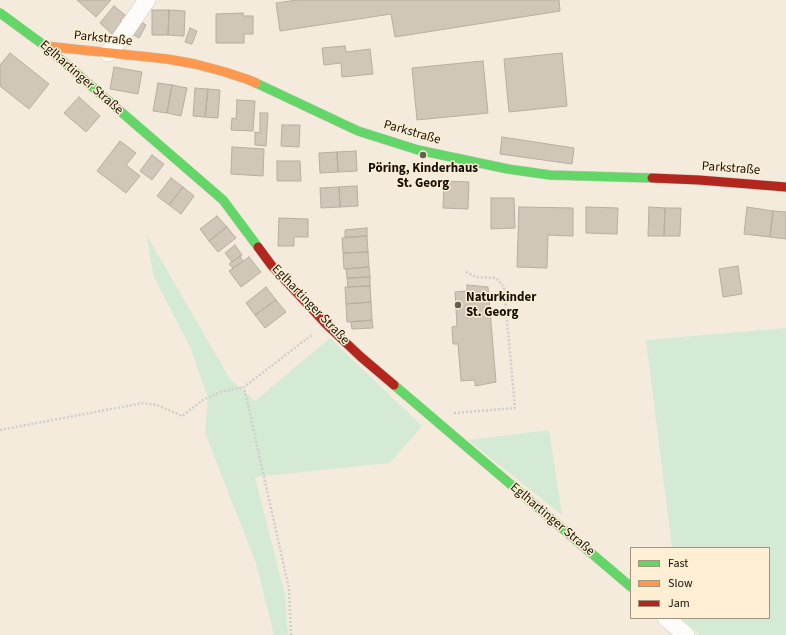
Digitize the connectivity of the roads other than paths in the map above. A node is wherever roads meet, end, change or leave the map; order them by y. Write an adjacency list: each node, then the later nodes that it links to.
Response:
1 (147, 0): 4 (street)
2 (0, 13): 3 (street, Eglhartinger Straße)
3 (45, 46): 4 (street, Parkstraße); 6 (street, Eglhartinger Straße)
4 (108, 53): 5 (street, Parkstraße)
5 (786, 187)
6 (630, 586)
7 (667, 619): 8 (street)
8 (686, 635)

